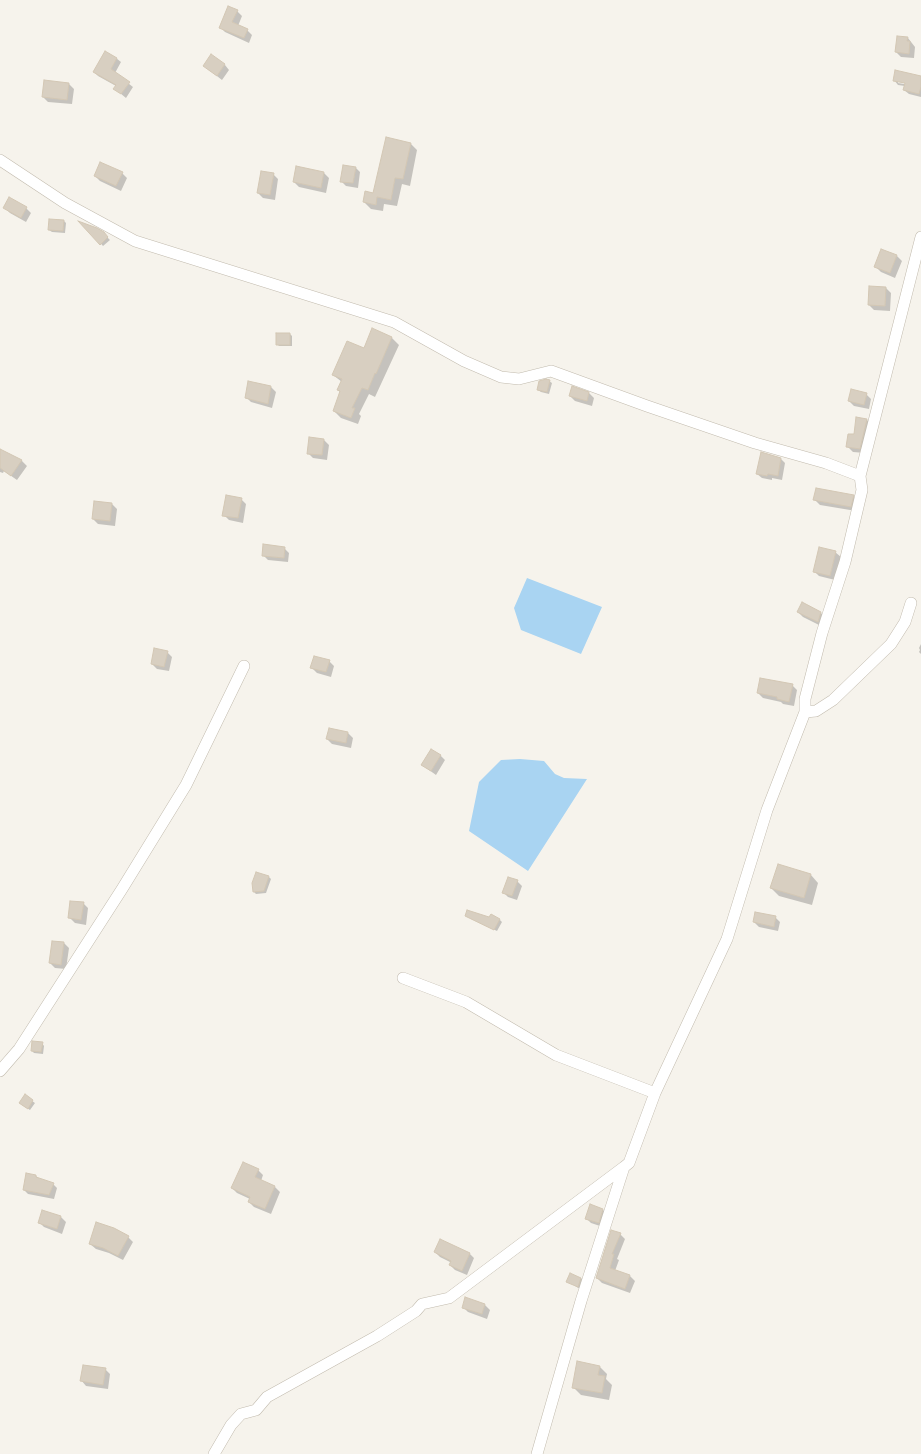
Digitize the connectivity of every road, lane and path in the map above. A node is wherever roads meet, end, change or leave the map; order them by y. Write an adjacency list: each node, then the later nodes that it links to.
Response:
1 (0, 160): 3 (street)
2 (921, 237): 3 (street)
3 (860, 476): 6 (street)
4 (911, 603): 6 (street)
5 (244, 666): 8 (street)
6 (805, 712): 9 (street)
7 (403, 978): 9 (street)
8 (0, 1071)
9 (655, 1094): 10 (street)
10 (624, 1167): 11 (street); 12 (street)
11 (214, 1454)
12 (537, 1454)

